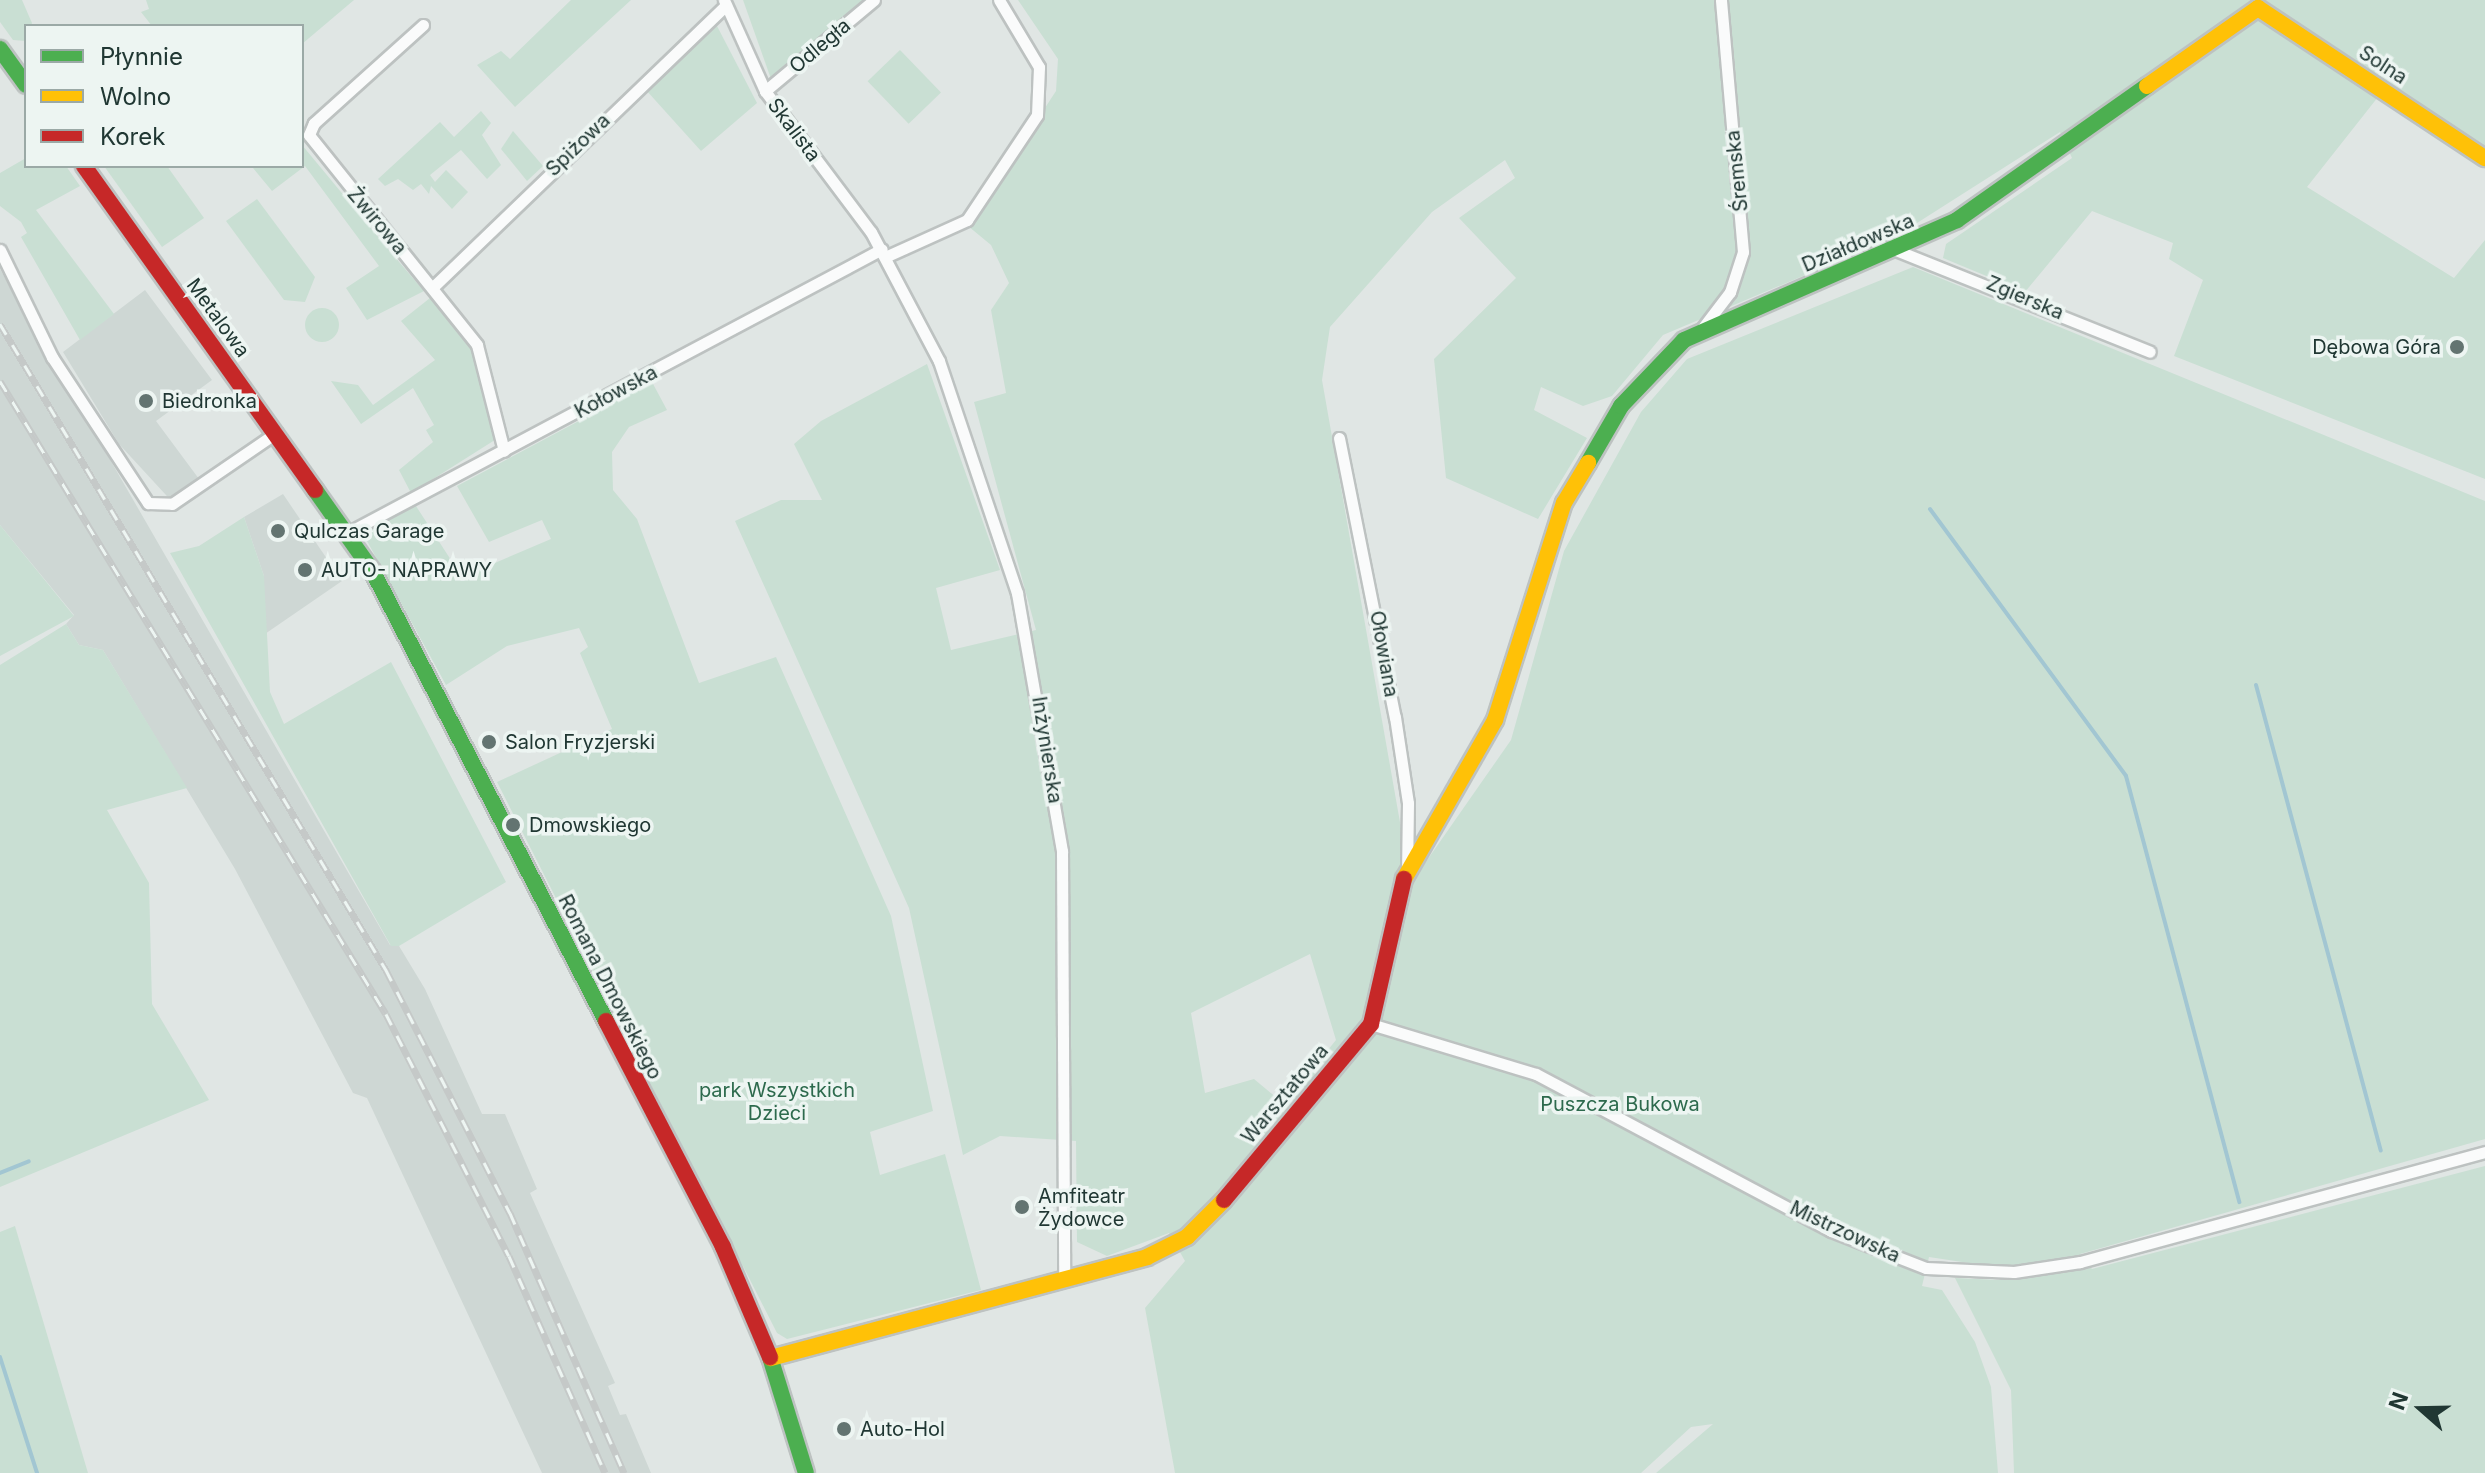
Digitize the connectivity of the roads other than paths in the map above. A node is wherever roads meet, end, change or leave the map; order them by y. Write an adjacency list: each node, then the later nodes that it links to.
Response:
1 (874, 0): 9 (street, Odległa)
2 (999, 0): 14 (street, Kołowska)
3 (1721, 0): 16 (street, Śremska)
4 (725, 2): 9 (street, Skalista); 15 (street, Spiżowa)
5 (2258, 8): 10 (street, Solna); 13 (street, Działdowska)
6 (423, 25): 15 (street, Żwirowa)
7 (2, 56): 8 (street)
8 (24, 83)
9 (765, 91): 14 (street, Skalista)
10 (2485, 158)
11 (85, 168): 18 (street, Metalowa)
12 (0, 250): 18 (street)
13 (1898, 251): 16 (street, Działdowska); 17 (street, Zgierska)
14 (884, 253): 20 (street, Kołowska); 26 (street, Inżynierska)
15 (433, 287): 20 (street, Żwirowa)
16 (1701, 330): 22 (street, Działdowska)
17 (2150, 352)
18 (277, 432): 21 (street, Metalowa)
19 (1339, 438): 23 (street, Ołowiana)
20 (504, 451): 21 (street, Kołowska)
21 (349, 532): 27 (street, Romana Dmowskiego)
22 (1540, 564): 23 (street, Warsztatowa)
23 (1407, 871): 24 (street, Warsztatowa)
24 (1371, 1024): 25 (street, Mistrzowska); 26 (street, Warsztatowa)
25 (2485, 1152)
26 (1064, 1280): 27 (street, Warsztatowa)
27 (771, 1358): 28 (street, Romana Dmowskiego)
28 (806, 1473)

